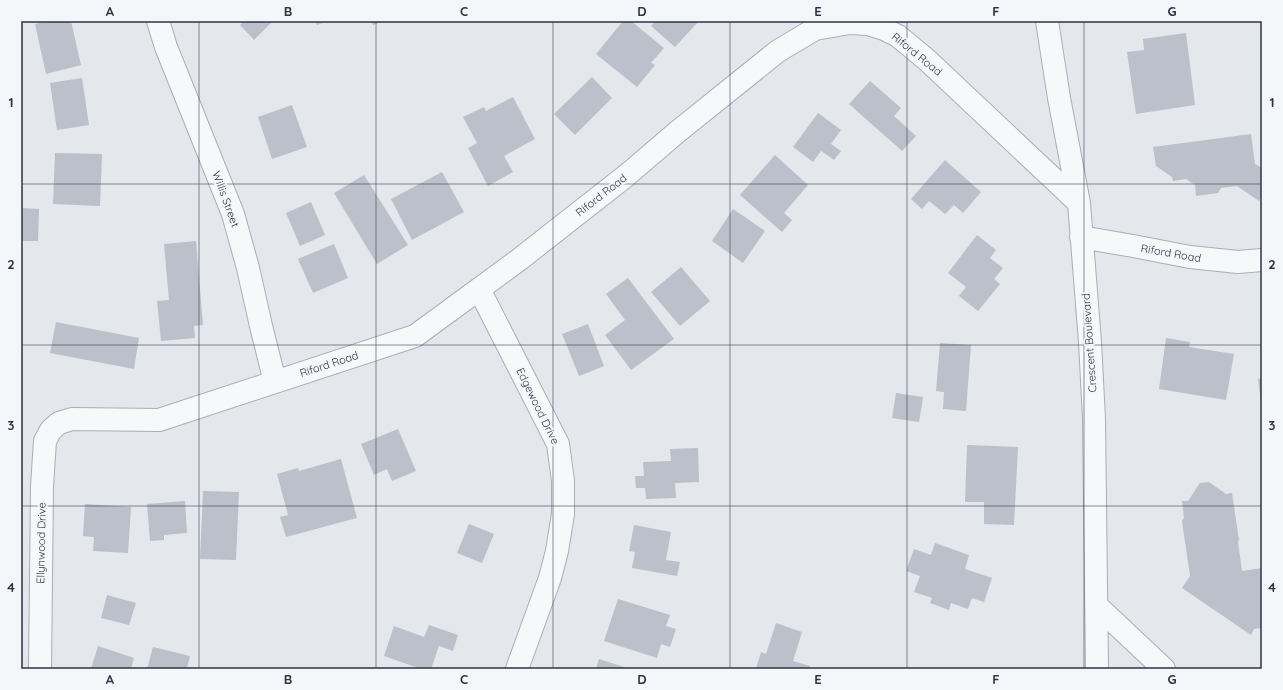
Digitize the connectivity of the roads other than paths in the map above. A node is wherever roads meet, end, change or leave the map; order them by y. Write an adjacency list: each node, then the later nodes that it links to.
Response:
1 (158, 21): 7 (street, Willis Street)
2 (1047, 21): 3 (street, Crescent Boulevard)
3 (1079, 203): 4 (street, Crescent Boulevard); 6 (street, Riford Road)
4 (1081, 237): 5 (street, Riford Road); 9 (street, Crescent Boulevard)
5 (1262, 260)
6 (479, 289): 7 (street, Riford Road); 11 (street, Edgewood Drive)
7 (274, 382): 8 (street, Riford Road)
8 (59, 423): 10 (street, Ellynwood Drive)
9 (1097, 606): 12 (street, Crescent Boulevard); 13 (street)
10 (40, 669)
11 (517, 669)
12 (1096, 669)
13 (1164, 669)

